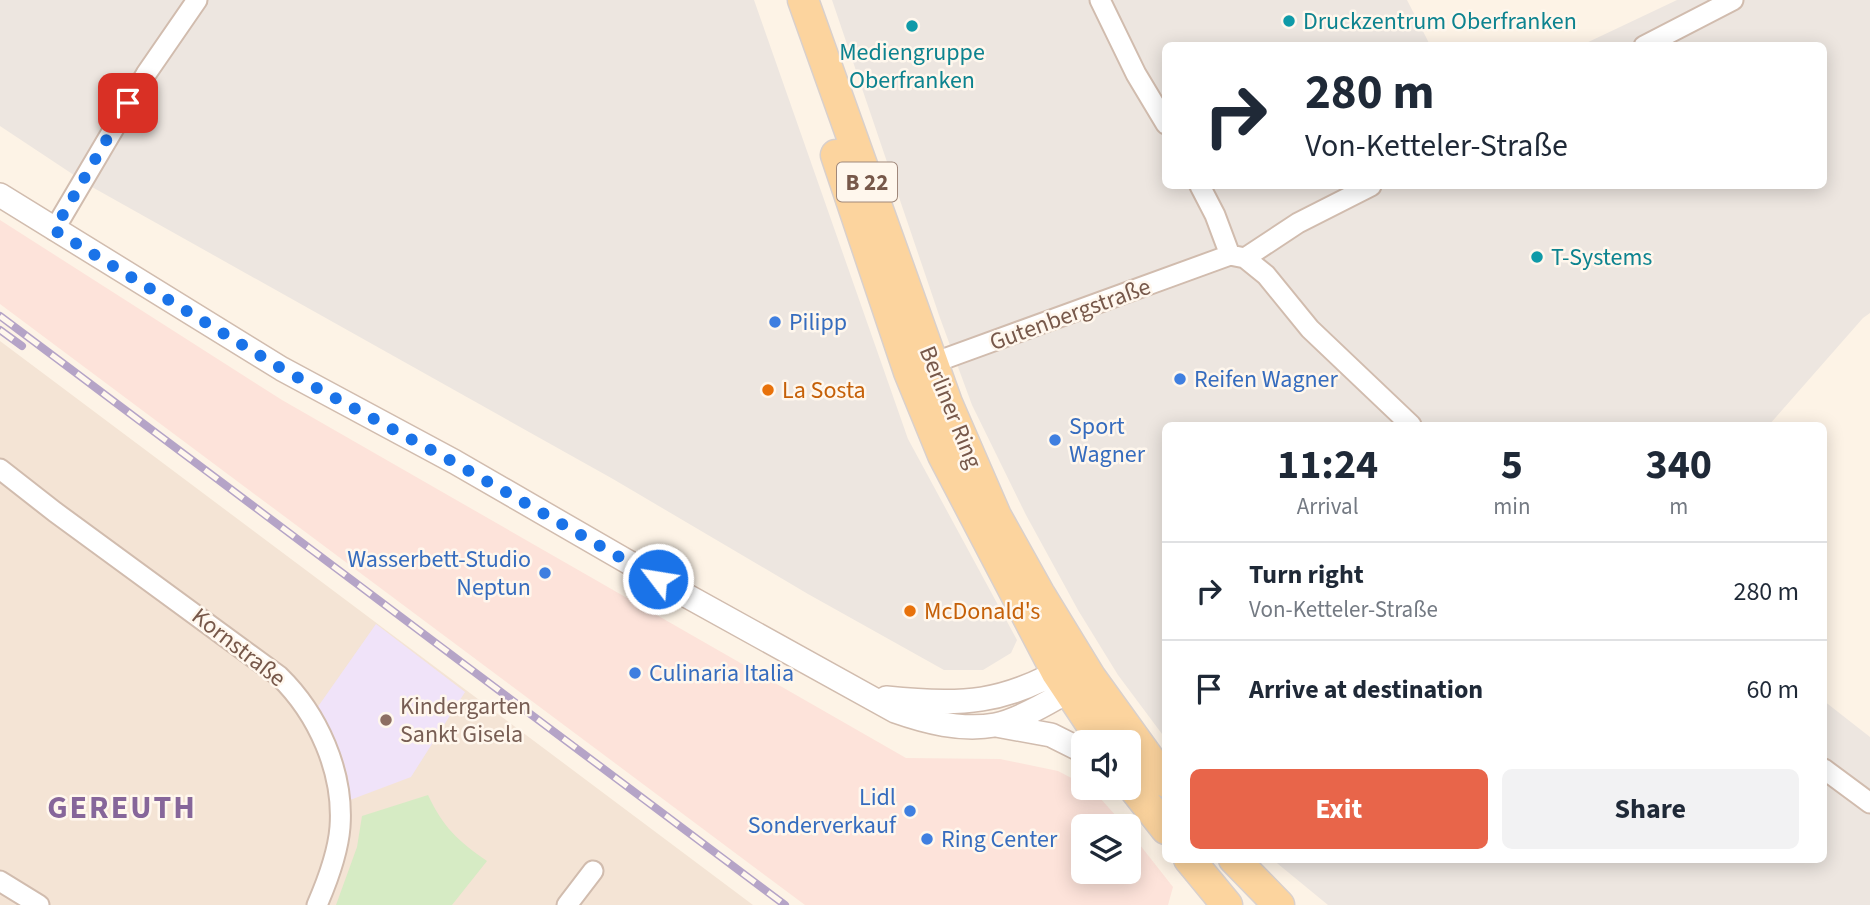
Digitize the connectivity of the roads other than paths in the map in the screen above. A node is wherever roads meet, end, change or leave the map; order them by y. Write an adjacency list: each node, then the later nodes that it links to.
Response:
1 (197, 0): 11 (street)
2 (784, 0): 13 (main road, Berliner Ring / B 22)
3 (803, 0): 13 (main road, Berliner Ring / B 22)
4 (1100, 0): 7 (street)
5 (1733, 0): 6 (street)
6 (1652, 42)
7 (1162, 117)
8 (1202, 189): 12 (street)
9 (1365, 189): 12 (street, Gutenbergstraße)
10 (0, 195): 11 (street)
11 (54, 230): 17 (street)
12 (1238, 257): 13 (street, Gutenbergstraße); 14 (street)
13 (921, 368): 16 (main road, Berliner Ring / B 22)
14 (1408, 422)
15 (0, 469): 31 (street, Kornstraße)
16 (1074, 675): 17 (street); 18 (street); 19 (main road, Berliner Ring / B 22); 22 (main road, Berliner Ring / B 22)
17 (871, 697): 18 (street)
18 (996, 725): 20 (street)
19 (1097, 730)
20 (1071, 745)
21 (1827, 771): 24 (street)
22 (1162, 777)
23 (1141, 797): 25 (main road)
24 (1870, 803)
25 (1162, 824)
26 (1192, 863): 33 (main road)
27 (1238, 863): 34 (main road)
28 (593, 871): 32 (street)
29 (0, 881): 30 (street)
30 (39, 905)
31 (317, 905)
32 (567, 905)
33 (1227, 905)
34 (1279, 905)

